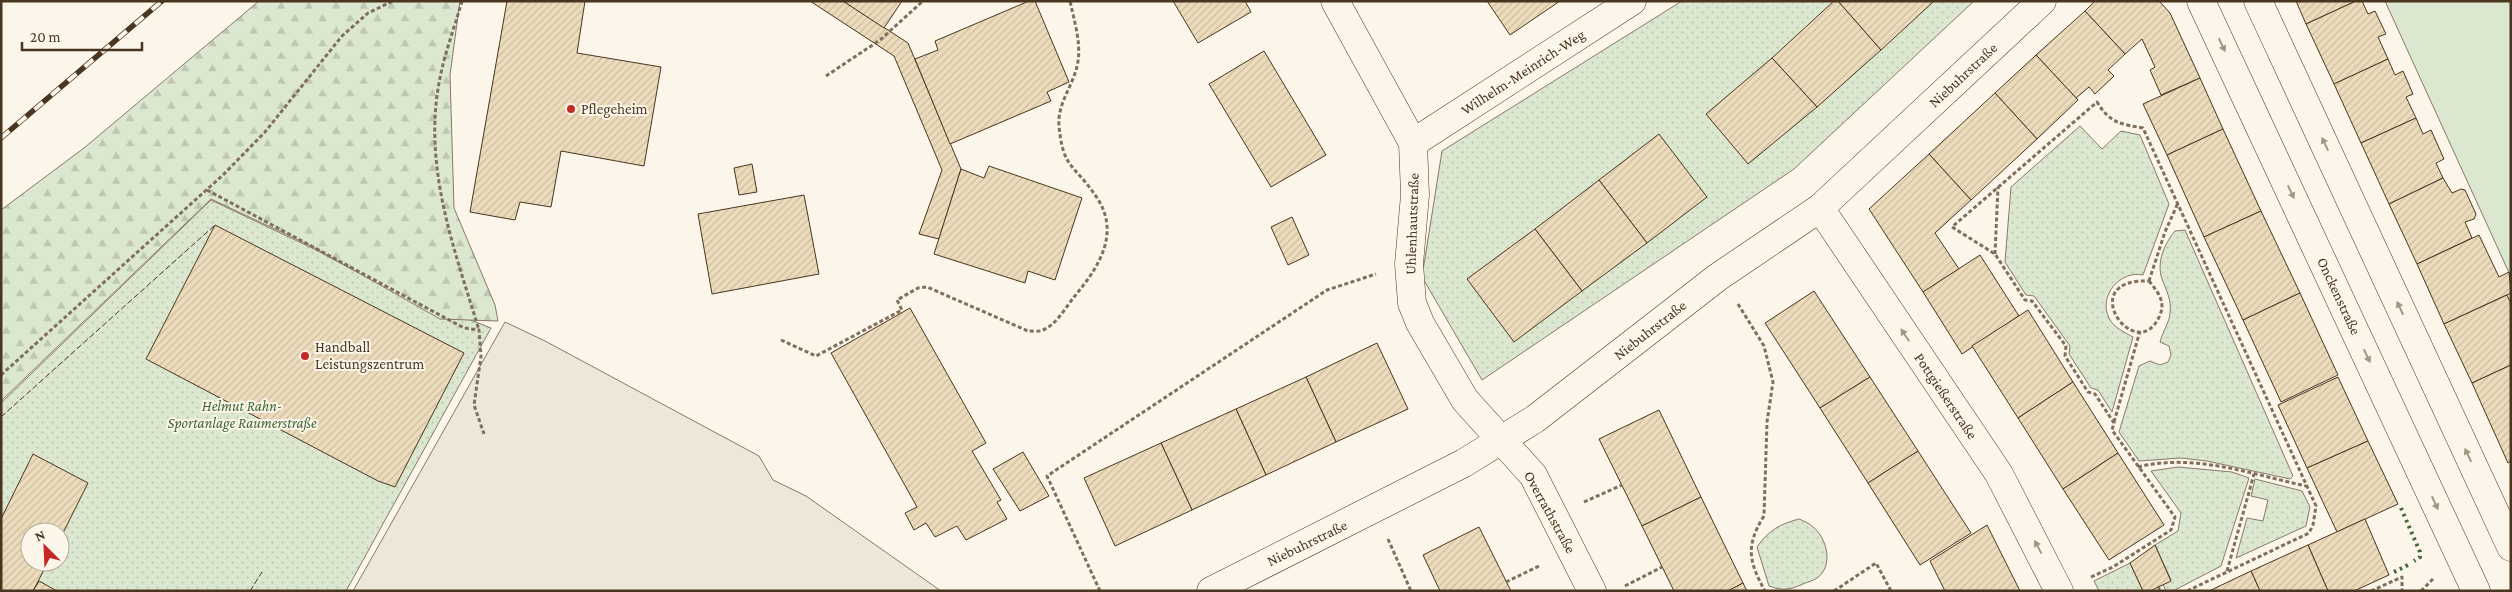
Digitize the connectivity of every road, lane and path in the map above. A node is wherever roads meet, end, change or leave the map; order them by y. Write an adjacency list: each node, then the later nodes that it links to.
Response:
1 (393, 1): 13 (path)
2 (462, 1): 20 (path)
3 (923, 1): 10 (path)
4 (1070, 1): 22 (path)
5 (1335, 1): 11 (street, Uhlenhautstraße)
6 (1632, 1): 11 (street, Wilhelm-Meinrich-Weg)
7 (2042, 1): 15 (street, Niebuhrstraße)
8 (2201, 1): 49 (street, Onckenstraße, one-way to 49)
9 (2258, 1): 31 (street, one-way to 9)
10 (826, 76)
11 (1413, 143): 26 (street, Uhlenhautstraße)
12 (1998, 186): 14 (path); 16 (path); 16 (path)
13 (207, 190): 20 (path); 23 (path)
14 (2178, 203): 19 (path); 29 (path)
15 (1820, 208): 17 (street, Niebuhrstraße); 44 (street, Pottgießerstraße, one-way to 15)
16 (1995, 254): 24 (path)
17 (1718, 277): 26 (street, Niebuhrstraße); 41 (path)
18 (1356, 279): 37 (path)
19 (2149, 281): 21 (path); 21 (path)
20 (479, 330): 25 (path)
21 (2140, 332): 24 (path)
22 (781, 340)
23 (1, 375)
24 (2114, 423): 27 (path)
25 (484, 434)
26 (1501, 439): 30 (street, Niebuhrstraße); 40 (street, Overrathstraße)
27 (2138, 467): 28 (path); 34 (path)
28 (2254, 474): 29 (path); 33 (path)
29 (2306, 486): 33 (path)
30 (1375, 509): 38 (street, Niebuhrstraße); 39 (path)
31 (2511, 547)
32 (1662, 567): 36 (path)
33 (2227, 572): 46 (path)
34 (2089, 578)
35 (2158, 586): 45 (path)
36 (1623, 587)
37 (1100, 591)
38 (1211, 591)
39 (1411, 591)
40 (1592, 591)
41 (1765, 591)
42 (1834, 591): 43 (path)
43 (1891, 591)
44 (2059, 591)
45 (2160, 591)
46 (2186, 591)
47 (2371, 591): 48 (path)
48 (2402, 591)
49 (2476, 591)

